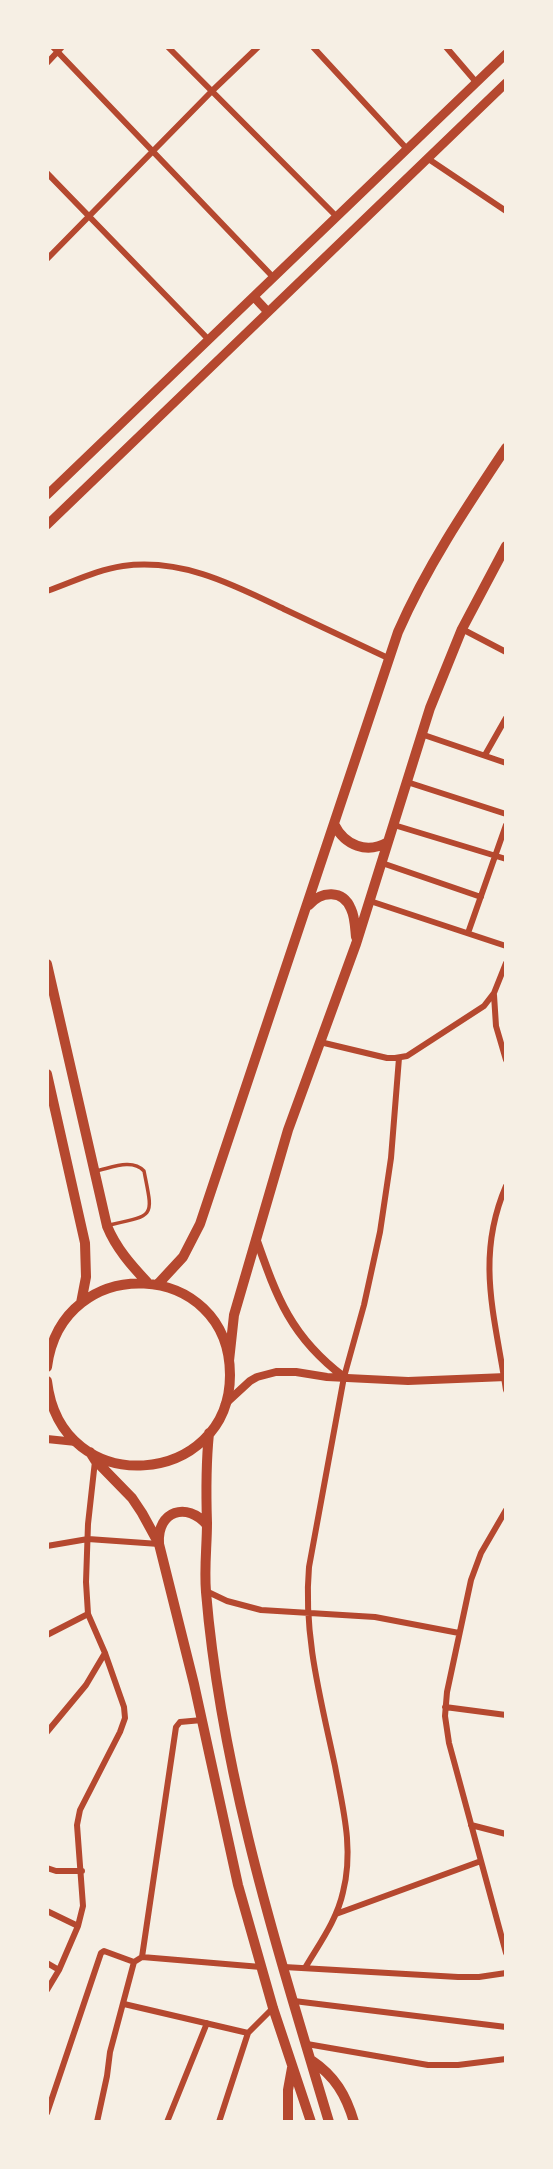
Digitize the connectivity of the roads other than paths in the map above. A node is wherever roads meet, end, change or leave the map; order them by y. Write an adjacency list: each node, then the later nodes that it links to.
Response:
1 (169, 47): 10 (street)
2 (258, 47): 10 (street)
3 (313, 47): 11 (street)
4 (446, 47): 8 (street)
5 (58, 49): 7 (street); 12 (street)
6 (506, 54): 8 (main road)
7 (47, 63)
8 (476, 82): 11 (main road)
9 (506, 83): 13 (main road)
10 (212, 91): 12 (street); 17 (street)
11 (407, 149): 17 (main road)
12 (153, 152): 16 (street); 19 (street)
13 (427, 158): 15 (street); 21 (main road)
14 (47, 173): 16 (street)
15 (506, 211)
16 (89, 216): 18 (street); 22 (street)
17 (337, 216): 19 (main road)
18 (47, 260)
19 (274, 278): 20 (main road)
20 (254, 297): 21 (main road); 22 (main road)
21 (268, 312): 25 (main road)
22 (209, 340): 24 (main road)
23 (506, 448): 30 (highway)
24 (47, 495)
25 (47, 525)
26 (506, 546): 28 (highway)
27 (47, 591): 30 (street)
28 (462, 629): 29 (street); 32 (highway)
29 (506, 652)
30 (388, 657): 37 (highway)
31 (506, 718): 33 (street)
32 (421, 734): 33 (street); 35 (highway)
33 (485, 755): 34 (street)
34 (506, 763)
35 (407, 782): 36 (street); 38 (highway)
36 (506, 814)
37 (334, 824): 40 (highway); 46 (highway)
38 (394, 825): 40 (highway); 41 (street)
39 (506, 825): 41 (street)
40 (388, 842): 43 (highway)
41 (495, 856): 42 (street); 44 (street)
42 (506, 859)
43 (382, 863): 44 (street); 45 (highway)
44 (481, 897): 47 (street)
45 (370, 901): 47 (street); 48 (highway)
46 (308, 906): 48 (highway); 61 (highway)
47 (468, 933): 49 (street)
48 (356, 944): 53 (highway)
49 (506, 946)
50 (506, 963): 52 (street)
51 (47, 964): 57 (highway)
52 (494, 993): 54 (street); 55 (street)
53 (320, 1042): 54 (street); 60 (highway)
54 (398, 1058): 65 (street)
55 (506, 1060)
56 (47, 1074): 62 (highway)
57 (95, 1171): 59 (highway); 59 (lane)
58 (506, 1186): 66 (street)
59 (107, 1226): 61 (highway)
60 (256, 1238): 64 (highway); 65 (street)
61 (153, 1283): 62 (highway); 64 (highway)
62 (81, 1303): 63 (highway)
63 (48, 1360)
64 (229, 1361): 69 (highway)
65 (344, 1377): 66 (street); 69 (street); 80 (street)
66 (505, 1377): 68 (street)
67 (47, 1381): 72 (highway)
68 (506, 1390)
69 (225, 1404): 70 (highway)
70 (209, 1433): 73 (highway); 75 (highway)
71 (47, 1439): 72 (street)
72 (76, 1441): 73 (highway)
73 (92, 1456): 76 (street); 77 (highway)
74 (506, 1510): 82 (street)
75 (207, 1525): 77 (highway); 79 (highway)
76 (88, 1539): 77 (street); 78 (street); 81 (street)
77 (159, 1544): 87 (highway)
78 (47, 1546)
79 (206, 1591): 80 (street); 102 (highway)
80 (307, 1612): 82 (street); 95 (street)
81 (88, 1614): 83 (street); 84 (street)
82 (459, 1633): 85 (street)
83 (47, 1635)
84 (105, 1653): 88 (street); 93 (street)
85 (445, 1707): 86 (street); 89 (street)
86 (506, 1715)
87 (202, 1720): 98 (street); 101 (highway)
88 (47, 1732)
89 (471, 1825): 90 (street); 91 (street)
90 (506, 1834)
91 (481, 1861): 95 (street); 97 (street)
92 (47, 1868): 93 (street)
93 (82, 1871): 96 (street)
94 (47, 1911): 96 (street)
95 (336, 1914): 103 (street)
96 (78, 1926): 104 (street)
97 (506, 1953)
98 (142, 1957): 99 (street); 101 (street)
99 (134, 1962): 108 (street); 117 (street)
100 (47, 1963): 104 (street)
101 (261, 1967): 109 (highway)
102 (284, 1967): 103 (street); 107 (highway)
103 (305, 1968): 105 (street)
104 (59, 1970): 106 (street)
105 (506, 1973)
106 (47, 1990)
107 (294, 2001): 111 (street); 113 (highway)
108 (124, 2004): 110 (street); 118 (street)
109 (273, 2008): 112 (street); 116 (highway)
110 (207, 2023): 112 (street); 119 (street)
111 (506, 2028)
112 (248, 2033): 120 (street)
113 (307, 2044): 114 (street); 115 (highway)
114 (506, 2059)
115 (311, 2060): 123 (highway); 124 (highway)
116 (292, 2066): 121 (highway); 122 (highway)
117 (47, 2113)
118 (97, 2122)
119 (167, 2122)
120 (219, 2122)
121 (288, 2122)
122 (312, 2122)
123 (329, 2122)
124 (354, 2122)

